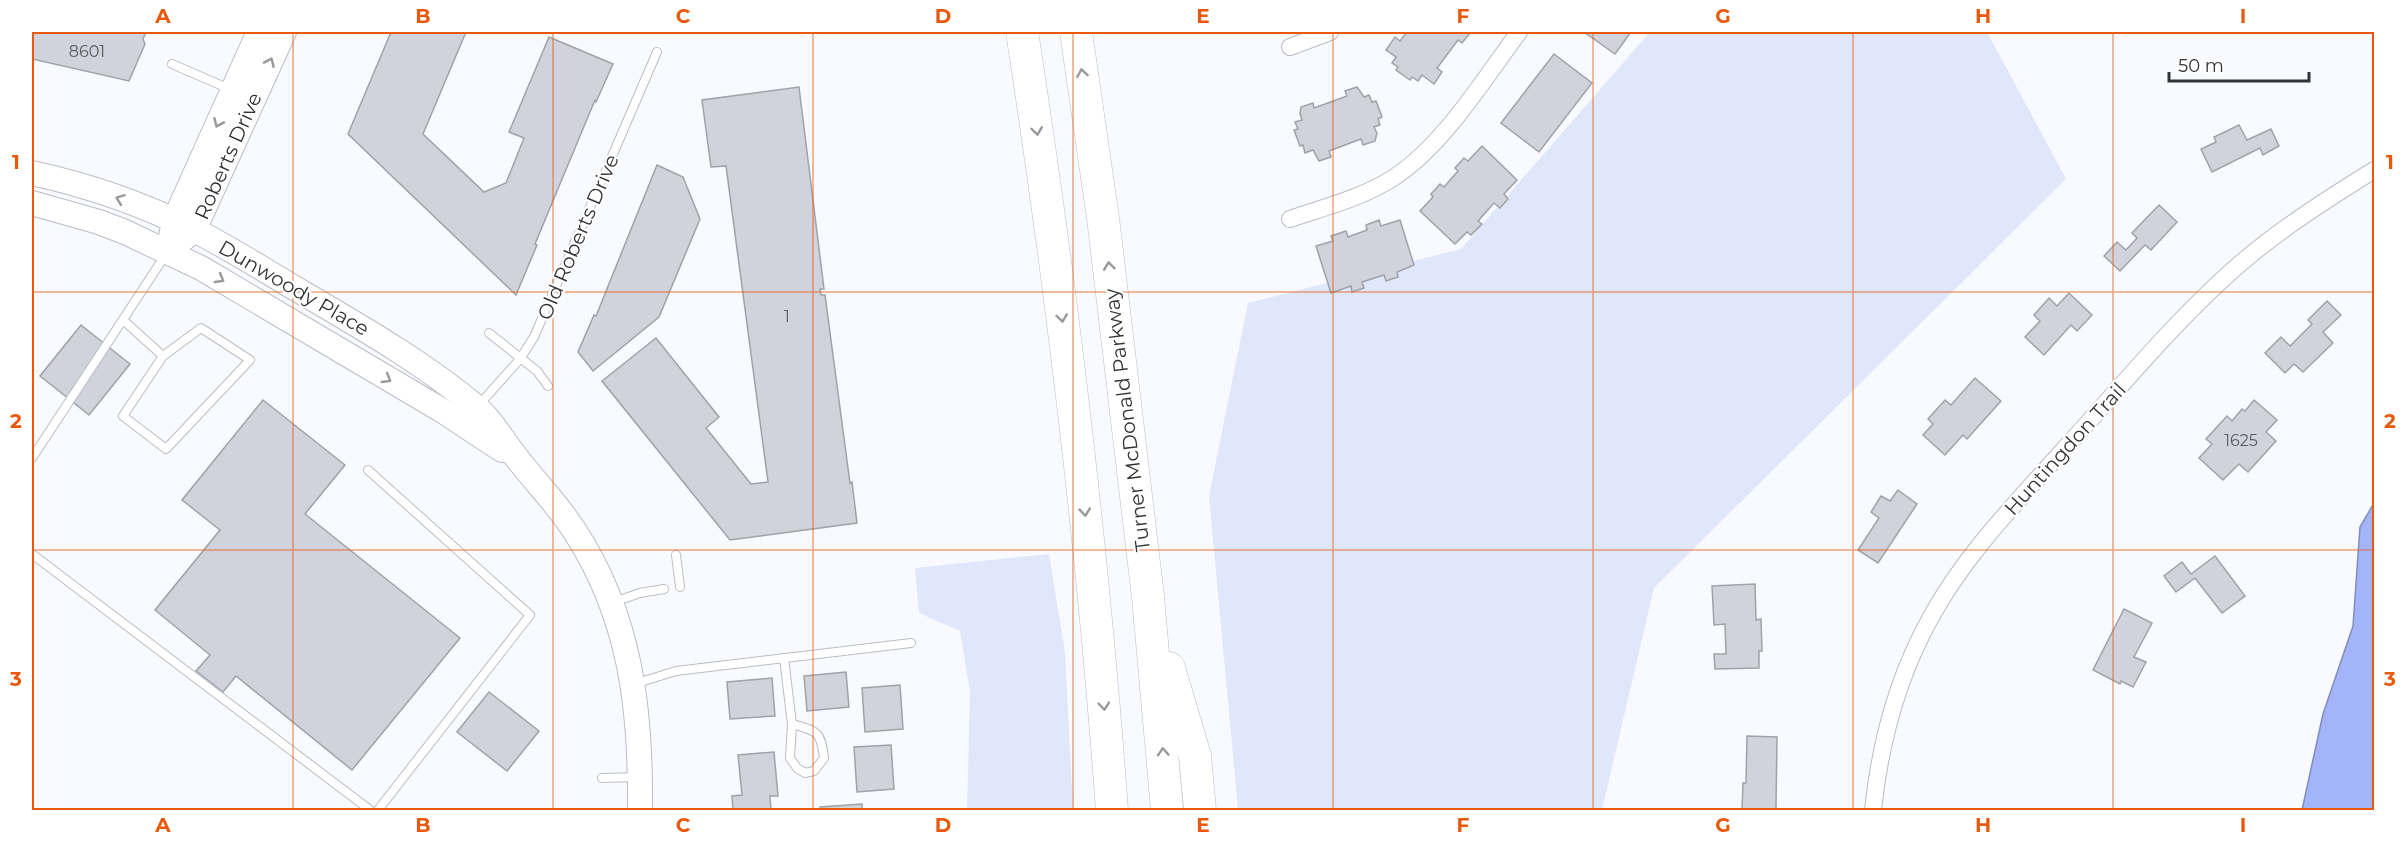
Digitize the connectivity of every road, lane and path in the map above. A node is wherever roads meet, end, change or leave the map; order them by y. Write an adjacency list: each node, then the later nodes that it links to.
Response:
1 (259, 32): 10 (street, Roberts Drive)
2 (284, 32): 15 (street, Roberts Drive, one-way to 2)
3 (1022, 32): 41 (highway, one-way to 41)
4 (1076, 32): 30 (highway, Turner McDonald Parkway, one-way to 4)
5 (1330, 32): 7 (street)
6 (1519, 32): 14 (street)
7 (1290, 47)
8 (657, 52): 20 (lane, Old Roberts Drive)
9 (172, 64): 10 (lane)
10 (232, 91): 15 (street, Roberts Drive, one-way to 15)
11 (2374, 170): 44 (street, Huntingdon Trail)
12 (32, 173): 15 (street, Dunwoody Place, one-way to 12)
13 (32, 203): 16 (street, Dunwoody Place)
14 (1290, 219)
15 (184, 226): 16 (street, Roberts Drive); 22 (street, Dunwoody Place)
16 (168, 251): 17 (lane); 24 (street, Dunwoody Place, one-way to 24)
17 (123, 320): 19 (lane); 23 (lane)
18 (489, 333): 20 (lane)
19 (163, 356): 19 (lane)
20 (520, 359): 21 (lane); 22 (lane, Old Roberts Drive)
21 (548, 386)
22 (477, 408): 24 (street, Dunwoody Place)
23 (32, 458)
24 (519, 461): 31 (street, Dunwoody Place)
25 (368, 470): 39 (lane)
26 (32, 554): 38 (lane)
27 (676, 555): 28 (lane)
28 (680, 587)
29 (664, 589): 31 (lane)
30 (1148, 597): 42 (highway, Turner McDonald Parkway, one-way to 30); 43 (highway)
31 (611, 603): 34 (street, Dunwoody Place)
32 (911, 643): 33 (lane)
33 (784, 658): 34 (lane); 35 (lane)
34 (634, 684): 36 (street, Dunwoody Place)
35 (792, 724): 35 (lane)
36 (640, 777): 37 (lane); 40 (street, Dunwoody Place)
37 (602, 778)
38 (370, 810)
39 (378, 810)
40 (640, 810)
41 (1112, 810)
42 (1167, 810)
43 (1200, 810)
44 (1873, 810)

